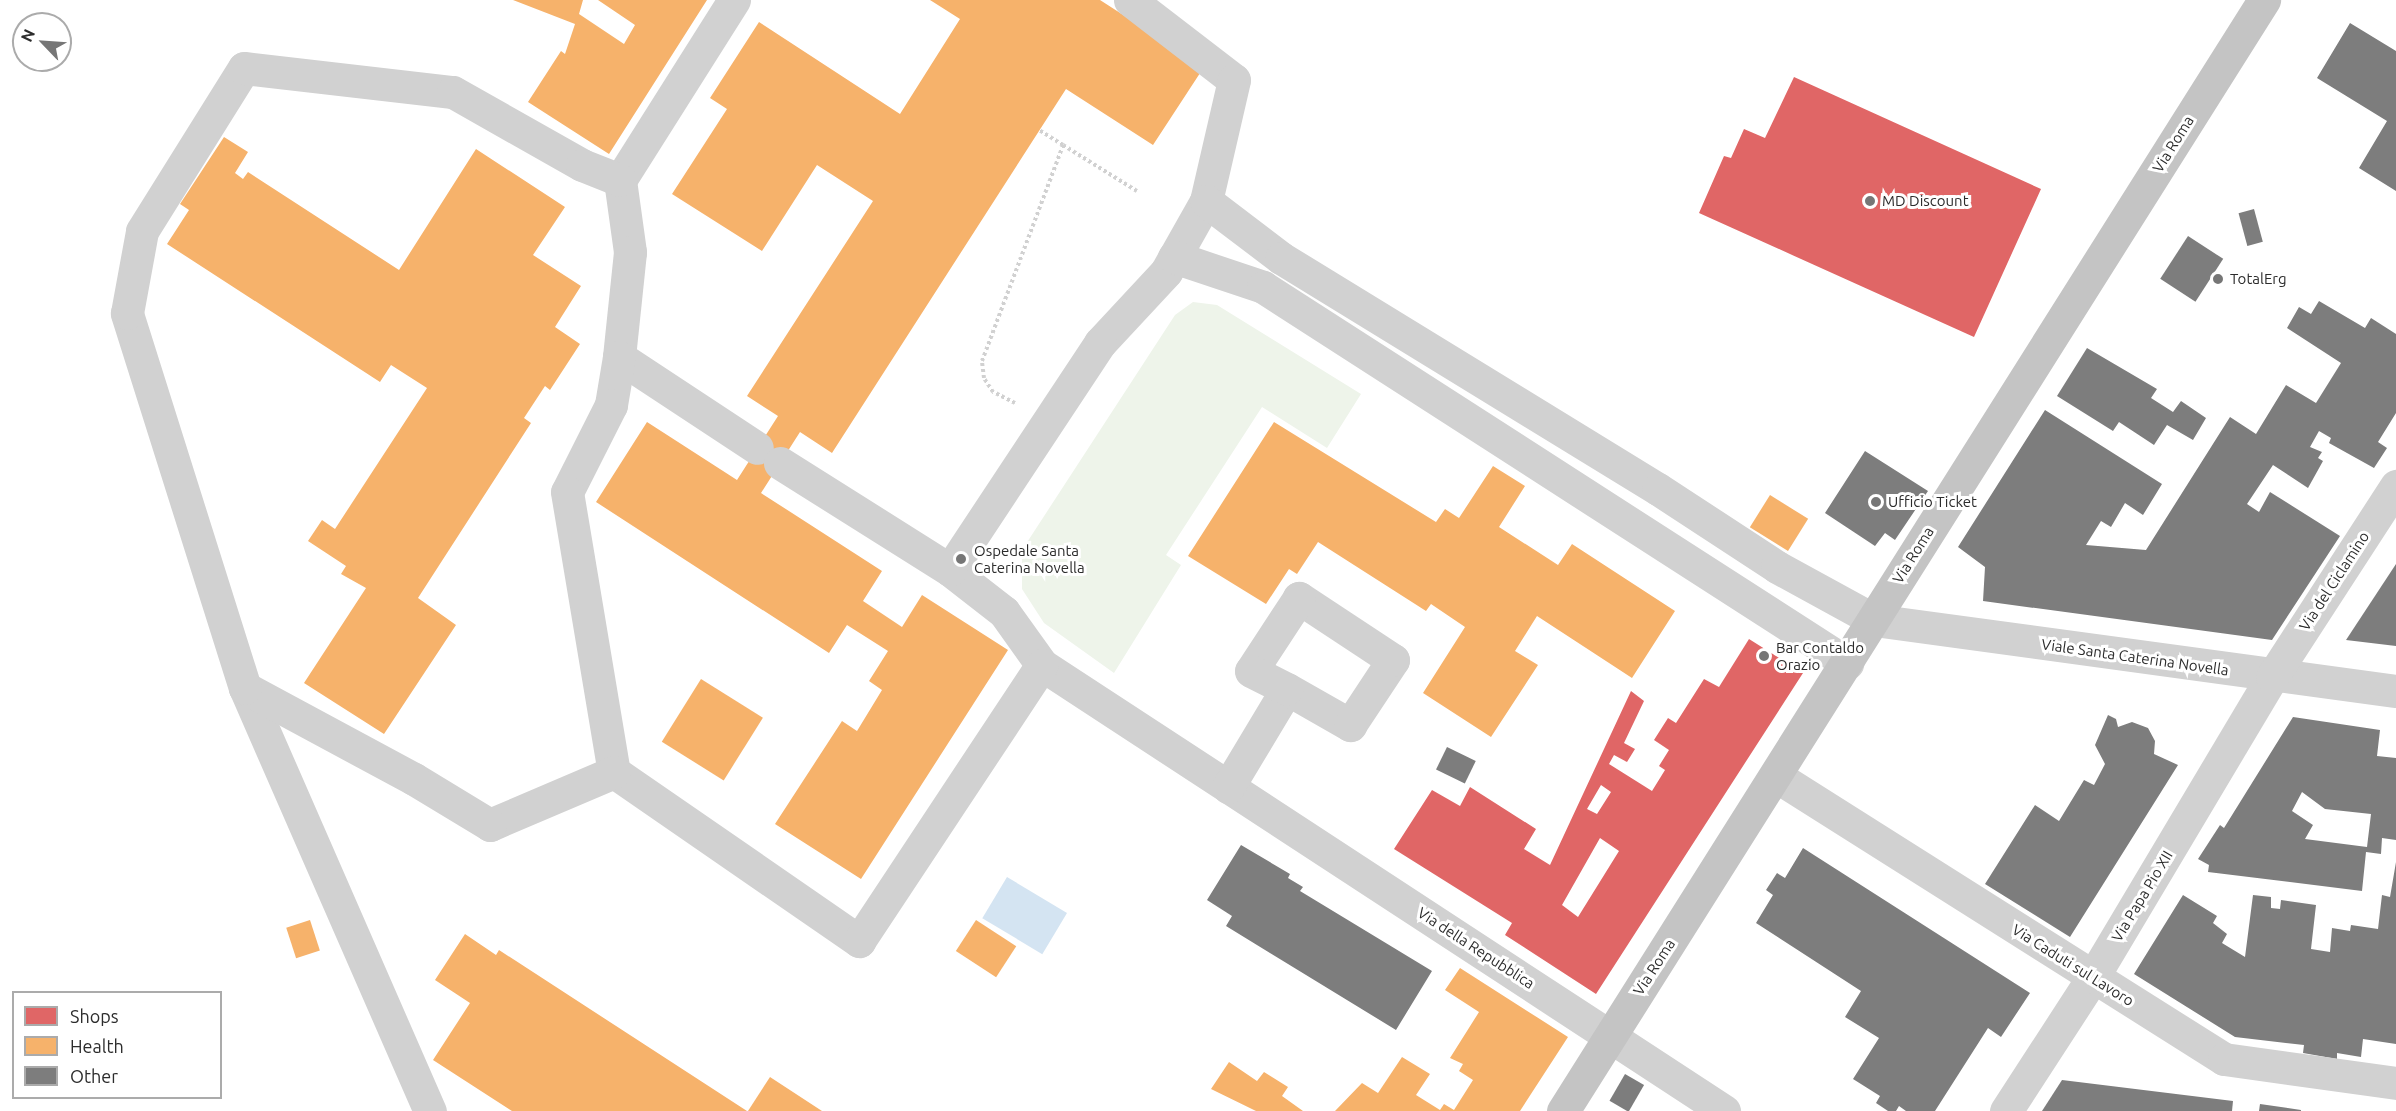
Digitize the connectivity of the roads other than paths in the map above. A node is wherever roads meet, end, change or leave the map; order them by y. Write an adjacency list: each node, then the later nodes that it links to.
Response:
1 (734, 0): 4 (street)
2 (1130, 0): 5 (street)
3 (2264, 0): 11 (main road, Via Roma)
4 (620, 180): 7 (street); 16 (street)
5 (1206, 201): 6 (street); 10 (street, Viale Santa Caterina Novella)
6 (1174, 257): 9 (street); 12 (street)
7 (620, 357): 9 (street); 19 (street)
8 (2396, 486): 15 (street, Via del Ciclamino)
9 (950, 570): 14 (street)
10 (1819, 591): 11 (street, Viale Santa Caterina Novella); 12 (street)
11 (1874, 620): 13 (main road, Via Roma); 15 (street, Viale Santa Caterina Novella)
12 (1797, 630): 13 (street)
13 (1847, 663): 20 (main road, Via Roma)
14 (1042, 665): 19 (street); 21 (street, Via della Repubblica)
15 (2272, 677): 18 (street, Viale Santa Caterina Novella); 22 (street, Via Papa Pio XII)
16 (245, 688): 19 (street); 25 (street)
17 (1287, 689): 21 (street)
18 (2396, 691)
19 (614, 772)
20 (1776, 776): 22 (street, Via Caduti sul Lavoro); 23 (main road, Via Roma)
21 (1228, 787): 23 (street, Via della Repubblica)
22 (2093, 977): 24 (street, Via Caduti sul Lavoro); 28 (street, Via Papa Pio XII)
23 (1610, 1036): 26 (main road, Via Roma); 27 (street, Via della Repubblica)
24 (2396, 1083)
25 (430, 1111)
26 (1563, 1111)
27 (1724, 1111)
28 (2006, 1111)

